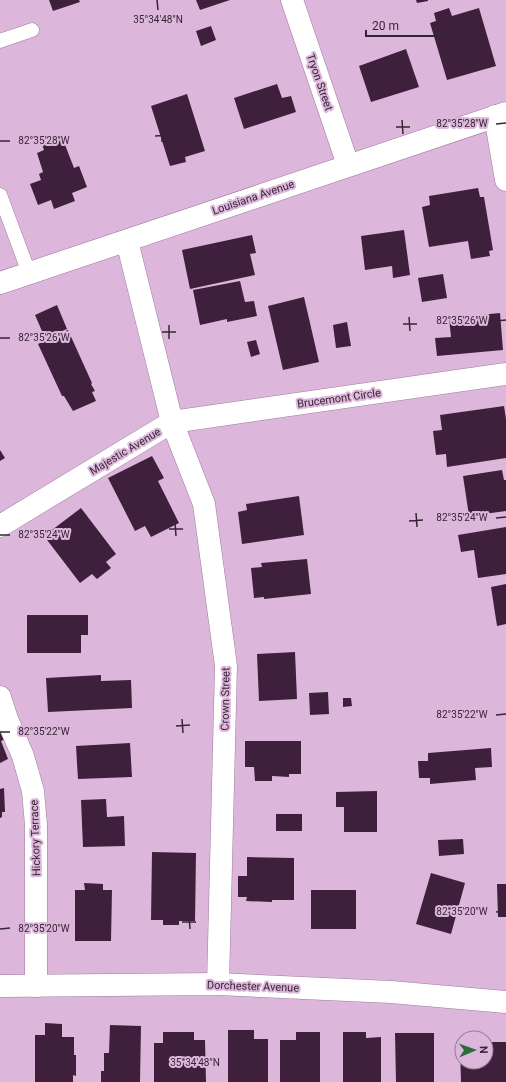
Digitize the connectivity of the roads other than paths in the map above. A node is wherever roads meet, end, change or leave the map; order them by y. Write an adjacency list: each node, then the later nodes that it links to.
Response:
1 (292, 0): 5 (street, Tryon Street)
2 (32, 30): 3 (lane)
3 (0, 41)
4 (501, 115): 5 (street, Louisiana Avenue); 6 (street)
5 (348, 165): 8 (street, Louisiana Avenue)
6 (506, 180)
7 (0, 195): 9 (lane)
8 (127, 241): 9 (street, Louisiana Avenue); 12 (street, Majestic Avenue)
9 (29, 273): 10 (street, Louisiana Avenue)
10 (0, 282)
11 (506, 374): 12 (street, Brucemont Circle)
12 (172, 422): 13 (street, Majestic Avenue); 15 (street, Crown Street)
13 (0, 526)
14 (0, 697): 17 (street, Hickory Terrace)
15 (218, 984): 17 (street, Dorchester Avenue); 18 (street, Dorchester Avenue)
16 (0, 986): 17 (street, Dorchester Avenue)
17 (36, 986)
18 (506, 1002)

